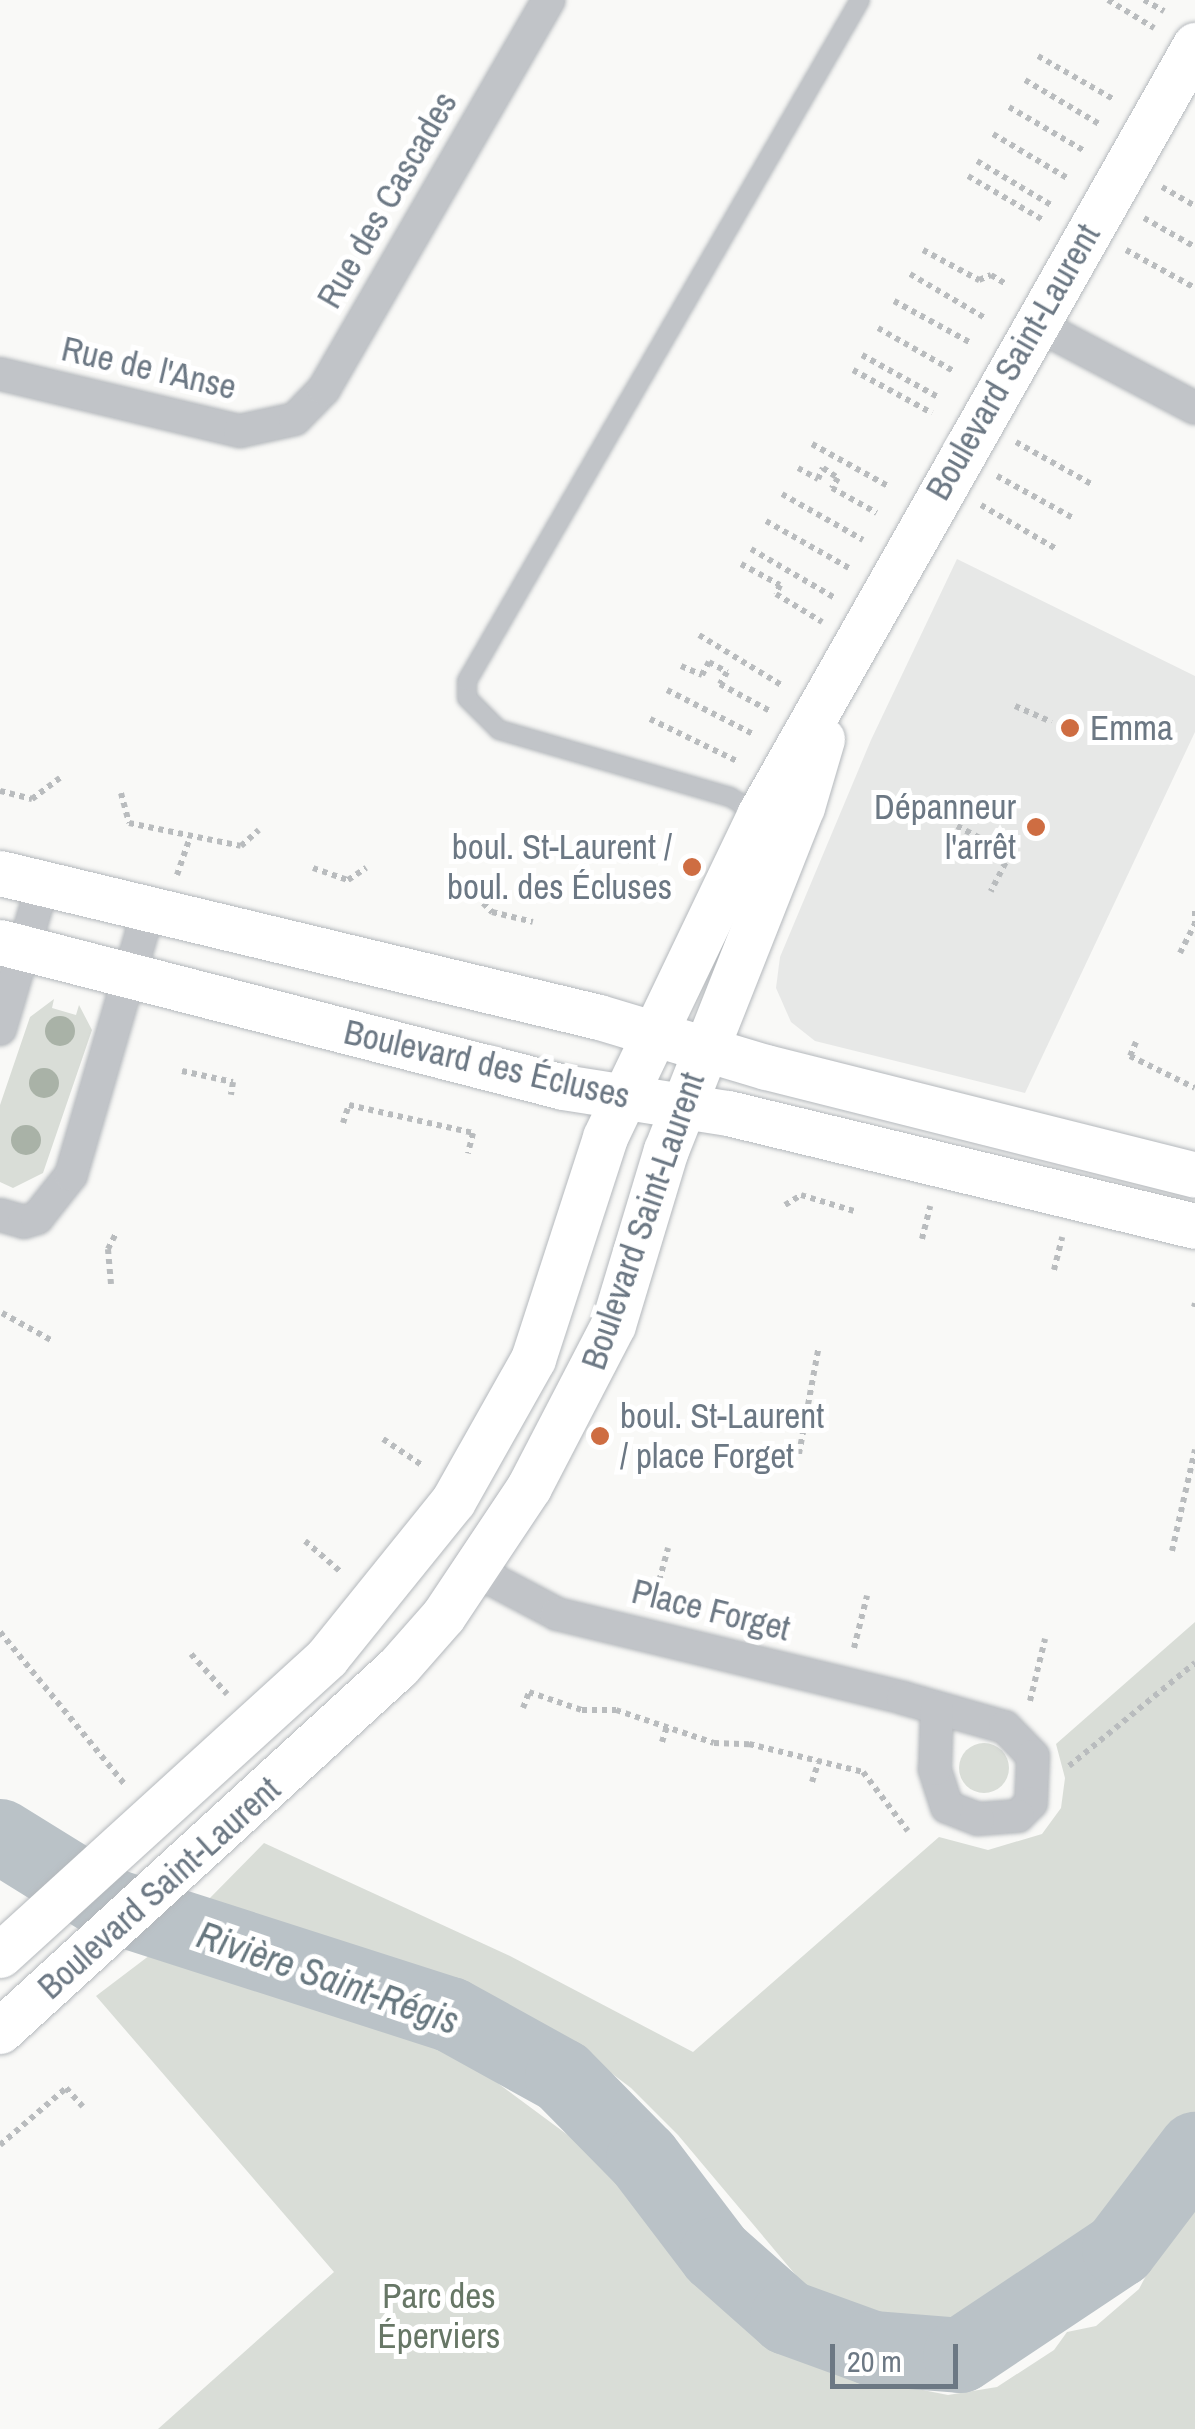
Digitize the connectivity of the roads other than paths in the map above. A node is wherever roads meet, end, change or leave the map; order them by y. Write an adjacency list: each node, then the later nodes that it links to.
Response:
1 (549, 0): 7 (street, Rue des Cascades)
2 (860, 0): 9 (lane)
3 (1195, 45): 4 (street, Boulevard Saint-Laurent)
4 (1034, 324): 6 (street); 8 (street, Boulevard Saint-Laurent)
5 (0, 374): 7 (street, Rue de l'Anse)
6 (1195, 408)
7 (280, 425)
8 (839, 682): 9 (street, Boulevard Saint-Laurent); 17 (street, Boulevard Saint-Laurent)
9 (758, 815): 16 (street, Boulevard Saint-Laurent)
10 (0, 873): 11 (street, Boulevard des Écluses)
11 (43, 884): 12 (street, Boulevard des Écluses); 13 (street)
12 (163, 892): 14 (street); 16 (street, Boulevard des Écluses)
13 (12, 945): 14 (street, Boulevard des Écluses); 15 (street)
14 (130, 980): 18 (street, Boulevard des Écluses); 21 (street)
15 (0, 1029)
16 (655, 1034): 17 (street, Boulevard des Écluses); 18 (street, Boulevard Saint-Laurent)
17 (703, 1048): 19 (street, Boulevard Saint-Laurent); 20 (street, Boulevard des Écluses)
18 (624, 1097): 19 (street, Boulevard des Écluses); 25 (street, Boulevard Saint-Laurent)
19 (682, 1106): 22 (street, Boulevard des Écluses); 23 (street, Boulevard Saint-Laurent)
20 (1195, 1175)
21 (0, 1214)
22 (1195, 1226)
23 (474, 1570): 24 (street, Place Forget); 26 (street, Boulevard Saint-Laurent)
24 (938, 1708): 24 (street, Place Forget)
25 (0, 1954)
26 (0, 2031)

